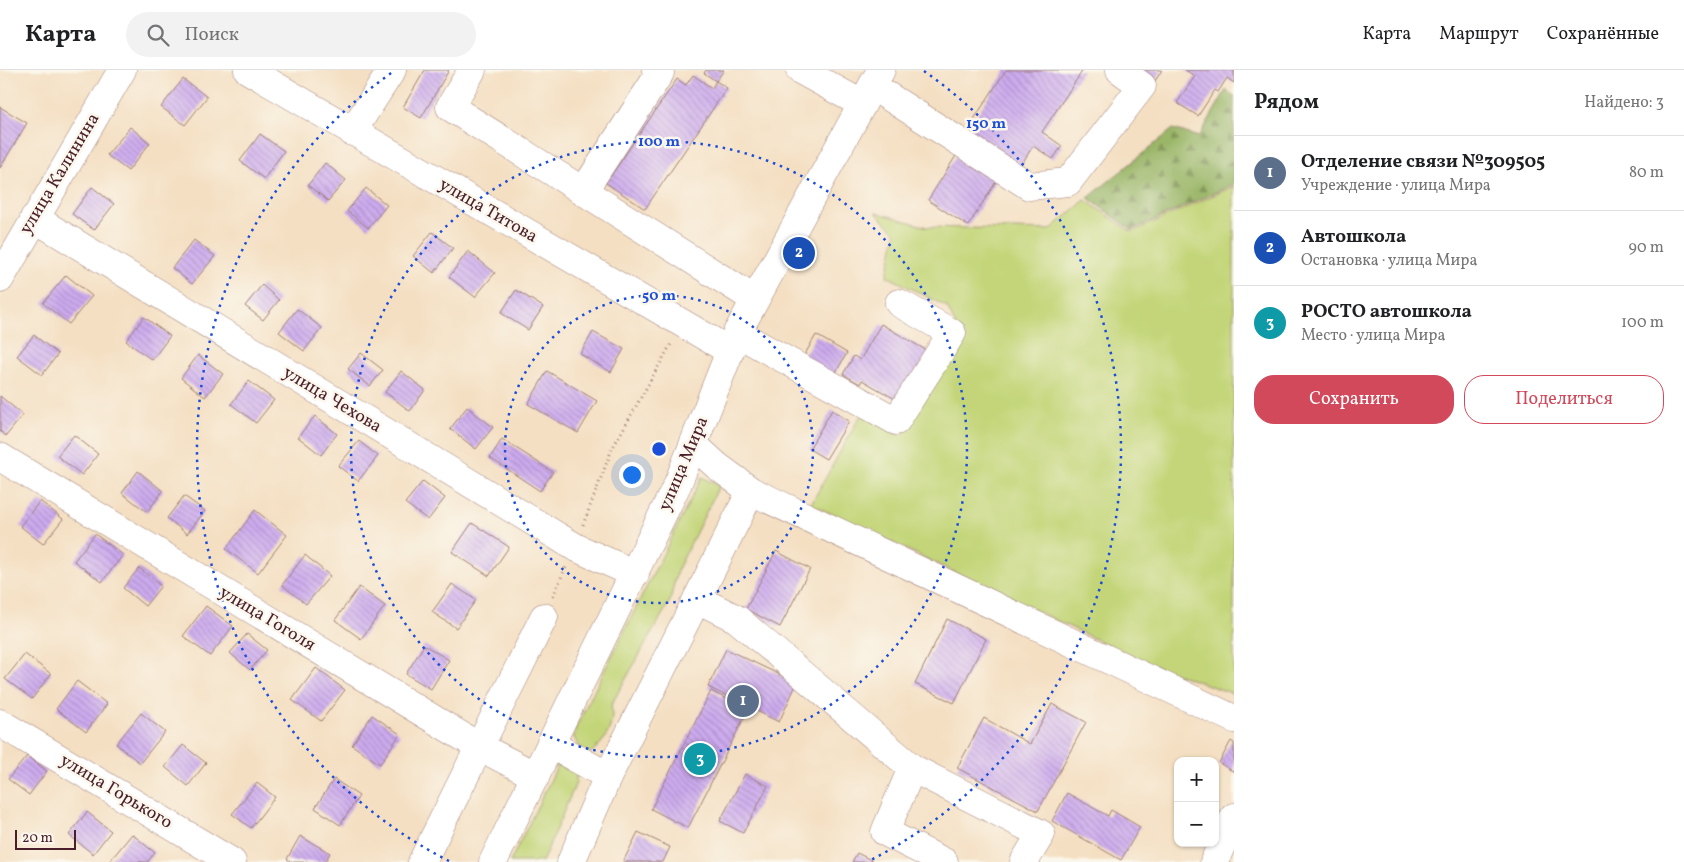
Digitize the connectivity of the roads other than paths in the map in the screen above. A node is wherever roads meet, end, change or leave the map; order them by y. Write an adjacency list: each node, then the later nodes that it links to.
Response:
1 (122, 70): 11 (street, улица Калинина)
2 (248, 70): 9 (street, улица Титова)
3 (392, 70): 9 (street)
4 (472, 70): 10 (street)
5 (656, 70): 10 (street)
6 (800, 70): 8 (street)
7 (1120, 70): 8 (street)
8 (872, 87): 13 (street, улица Мира)
9 (352, 132): 15 (street, улица Титова)
10 (582, 192): 13 (street)
11 (34, 218): 12 (street, улица Калинина); 19 (street, улица Чехова)
12 (0, 279)
13 (754, 299): 15 (street, улица Мира)
14 (899, 303): 15 (street, улица Титова)
15 (734, 342): 16 (street, улица Мира)
16 (694, 445): 18 (street); 19 (street, улица Мира)
17 (0, 457): 25 (street, улица Гоголя)
18 (752, 490): 20 (street); 22 (street)
19 (635, 574): 24 (street, улица Мира)
20 (697, 598): 26 (street); 28 (street)
21 (544, 617): 25 (street)
22 (1234, 720)
23 (0, 723): 30 (street, улица Горького)
24 (552, 745): 27 (street, улица Мира); 28 (street)
25 (478, 746): 27 (street, улица Гоголя); 31 (street)
26 (912, 768): 34 (street); 35 (street)
27 (536, 776): 32 (street, улица Мира)
28 (608, 776): 33 (street)
29 (1234, 817): 36 (street)
30 (232, 862)
31 (422, 862)
32 (493, 862)
33 (571, 862)
34 (944, 862)
35 (1024, 862)
36 (1214, 862)

